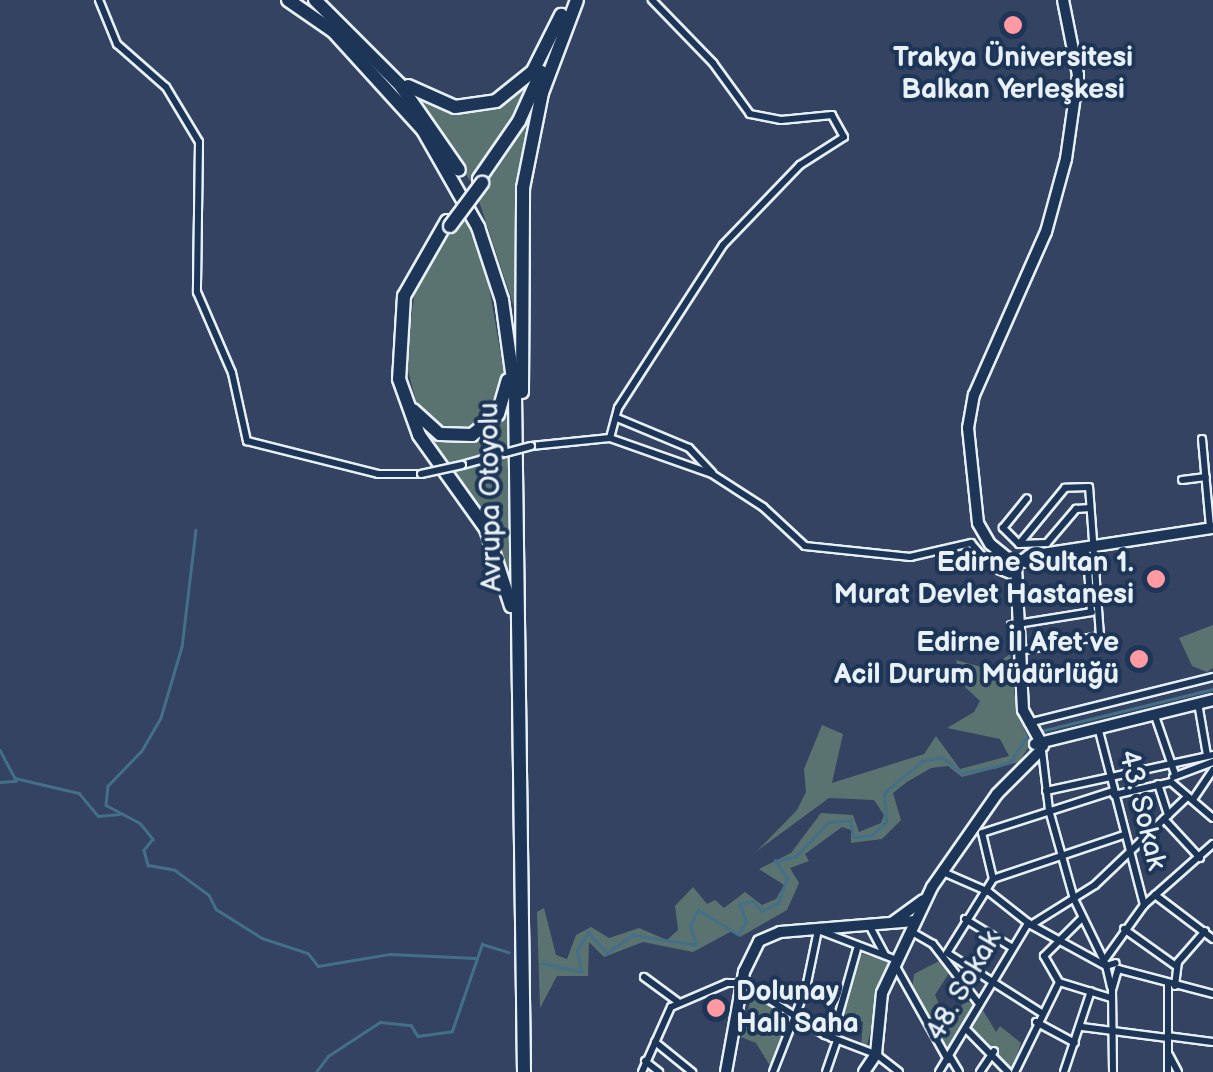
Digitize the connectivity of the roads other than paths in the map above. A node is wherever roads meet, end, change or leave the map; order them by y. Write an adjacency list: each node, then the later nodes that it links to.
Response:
1 (100, 0): 14 (street, bridge)
2 (288, 0): 11 (highway, Avrupa Otoyolu)
3 (315, 0): 7 (highway, Avrupa Otoyolu)
4 (572, 0): 7 (highway); 8 (highway); 9 (highway)
5 (652, 0): 13 (street)
6 (1066, 0): 26 (main road)
7 (356, 40): 12 (highway, Avrupa Otoyolu)
8 (556, 51): 9 (highway); 12 (highway)
9 (480, 181): 10 (highway, bridge)
10 (449, 223): 11 (highway); 31 (highway)
11 (497, 283): 31 (highway, Avrupa Otoyolu)
12 (521, 400): 107 (highway, Avrupa Otoyolu)
13 (617, 418): 14 (street); 16 (street)
14 (610, 438): 16 (street)
15 (1202, 439): 17 (street)
16 (712, 474): 26 (street)
17 (1206, 477): 18 (street); 19 (street)
18 (1182, 480)
19 (1210, 496): 22 (street)
20 (1027, 498): 23 (street)
21 (1090, 508): 23 (street); 24 (street); 25 (street)
22 (1212, 528): 25 (main road)
23 (1019, 544): 24 (street)
24 (1047, 547): 25 (main road); 26 (main road)
25 (1093, 548): 26 (main road); 27 (street)
26 (1014, 564): 28 (main road)
27 (1095, 612): 28 (street); 28 (street); 29 (street)
28 (1016, 624): 29 (main road); 37 (main road)
29 (1017, 651): 35 (main road)
30 (1213, 677): 35 (street)
31 (519, 690): 107 (highway, Avrupa Otoyolu)
32 (1213, 700): 33 (main road)
33 (1198, 702): 34 (main road); 38 (street)
34 (1153, 712): 36 (main road); 39 (street)
35 (1028, 723): 37 (main road)
36 (1098, 726): 37 (main road); 41 (street, 43. Sokak)
37 (1039, 748): 44 (street); 55 (main road)
38 (1211, 758): 39 (street); 42 (street)
39 (1170, 762): 41 (street); 42 (street)
40 (1213, 770): 46 (street)
41 (1109, 777): 44 (street); 45 (street, 43. Sokak)
42 (1173, 778): 43 (street); 46 (street)
43 (1158, 784): 45 (street); 48 (street)
44 (1046, 790): 47 (street)
45 (1114, 793): 47 (street); 50 (street, 43. Sokak)
46 (1190, 797): 48 (street); 49 (street)
47 (1050, 810): 54 (street); 56 (street)
48 (1166, 817): 52 (street); 53 (street)
49 (1213, 818)
50 (1124, 835): 52 (street, 43. Sokak); 54 (street)
51 (1213, 844): 53 (street)
52 (1130, 854): 60 (street); 61 (street, 43. Sokak)
53 (1206, 855): 58 (street)
54 (1062, 858): 56 (street); 60 (street)
55 (942, 872): 57 (street); 59 (main road)
56 (993, 878): 57 (street)
57 (984, 889): 63 (street); 65 (street)
58 (1155, 895): 61 (street); 69 (street)
59 (928, 896): 64 (main road); 67 (main road)
60 (1074, 898): 62 (street); 65 (street)
61 (1144, 905): 70 (street)
62 (1082, 918): 72 (street); 78 (street)
63 (965, 919): 74 (street); 80 (street)
64 (891, 924): 66 (main road); 67 (main road); 73 (main road)
65 (1029, 924): 72 (street); 74 (street, 48. Sokak)
66 (869, 925): 68 (main road); 76 (street)
67 (913, 926): 73 (main road); 88 (street)
68 (818, 930): 75 (street); 82 (main road); 90 (street)
69 (1205, 931): 71 (street); 77 (street)
70 (1121, 932): 77 (street); 78 (street)
71 (1213, 938)
72 (1054, 939): 78 (street); 81 (street)
73 (905, 944): 76 (main road)
74 (1011, 947): 80 (street, 48. Sokak)
75 (857, 948): 76 (street); 96 (street)
76 (892, 961): 101 (main road); 103 (street)
77 (1176, 966): 83 (street)
78 (1111, 967): 83 (street); 85 (street)
79 (644, 978): 87 (street)
80 (990, 981): 88 (street, 48. Sokak); 89 (street)
81 (1059, 982): 84 (street); 89 (street)
82 (743, 983): 87 (street); 90 (street); 110 (main road)
83 (1172, 985): 86 (street); 95 (street)
84 (1091, 991): 85 (street); 92 (street)
85 (1112, 994): 94 (street)
86 (1213, 994)
87 (678, 1002): 97 (street)
88 (979, 1004): 93 (street, 48. Sokak)
89 (1040, 1012): 91 (street)
90 (796, 1017): 96 (street); 111 (street)
91 (1036, 1022): 99 (street); 117 (street)
92 (1082, 1027): 94 (street); 99 (street)
93 (966, 1030): 102 (street); 103 (street, 48. Sokak)
94 (1112, 1033): 95 (street); 119 (street)
95 (1167, 1037): 98 (street); 100 (street)
96 (834, 1039): 101 (street); 112 (street)
97 (654, 1042): 104 (street); 105 (street)
98 (1213, 1042)
99 (1076, 1043): 118 (street)
100 (1168, 1050): 120 (street); 121 (street)
101 (874, 1051): 106 (main road); 113 (street)
102 (994, 1051): 116 (street); 117 (street)
103 (949, 1058): 114 (street, 48. Sokak); 115 (street)
104 (646, 1062): 108 (street); 109 (street)
105 (687, 1070)
106 (865, 1071)
107 (528, 1072)
108 (642, 1072)
109 (659, 1072)
110 (726, 1072)
111 (773, 1072)
112 (826, 1072)
113 (899, 1072)
114 (938, 1072)
115 (958, 1072)
116 (980, 1072)
117 (1012, 1072)
118 (1064, 1072)
119 (1115, 1072)
120 (1168, 1072)
121 (1178, 1072)

